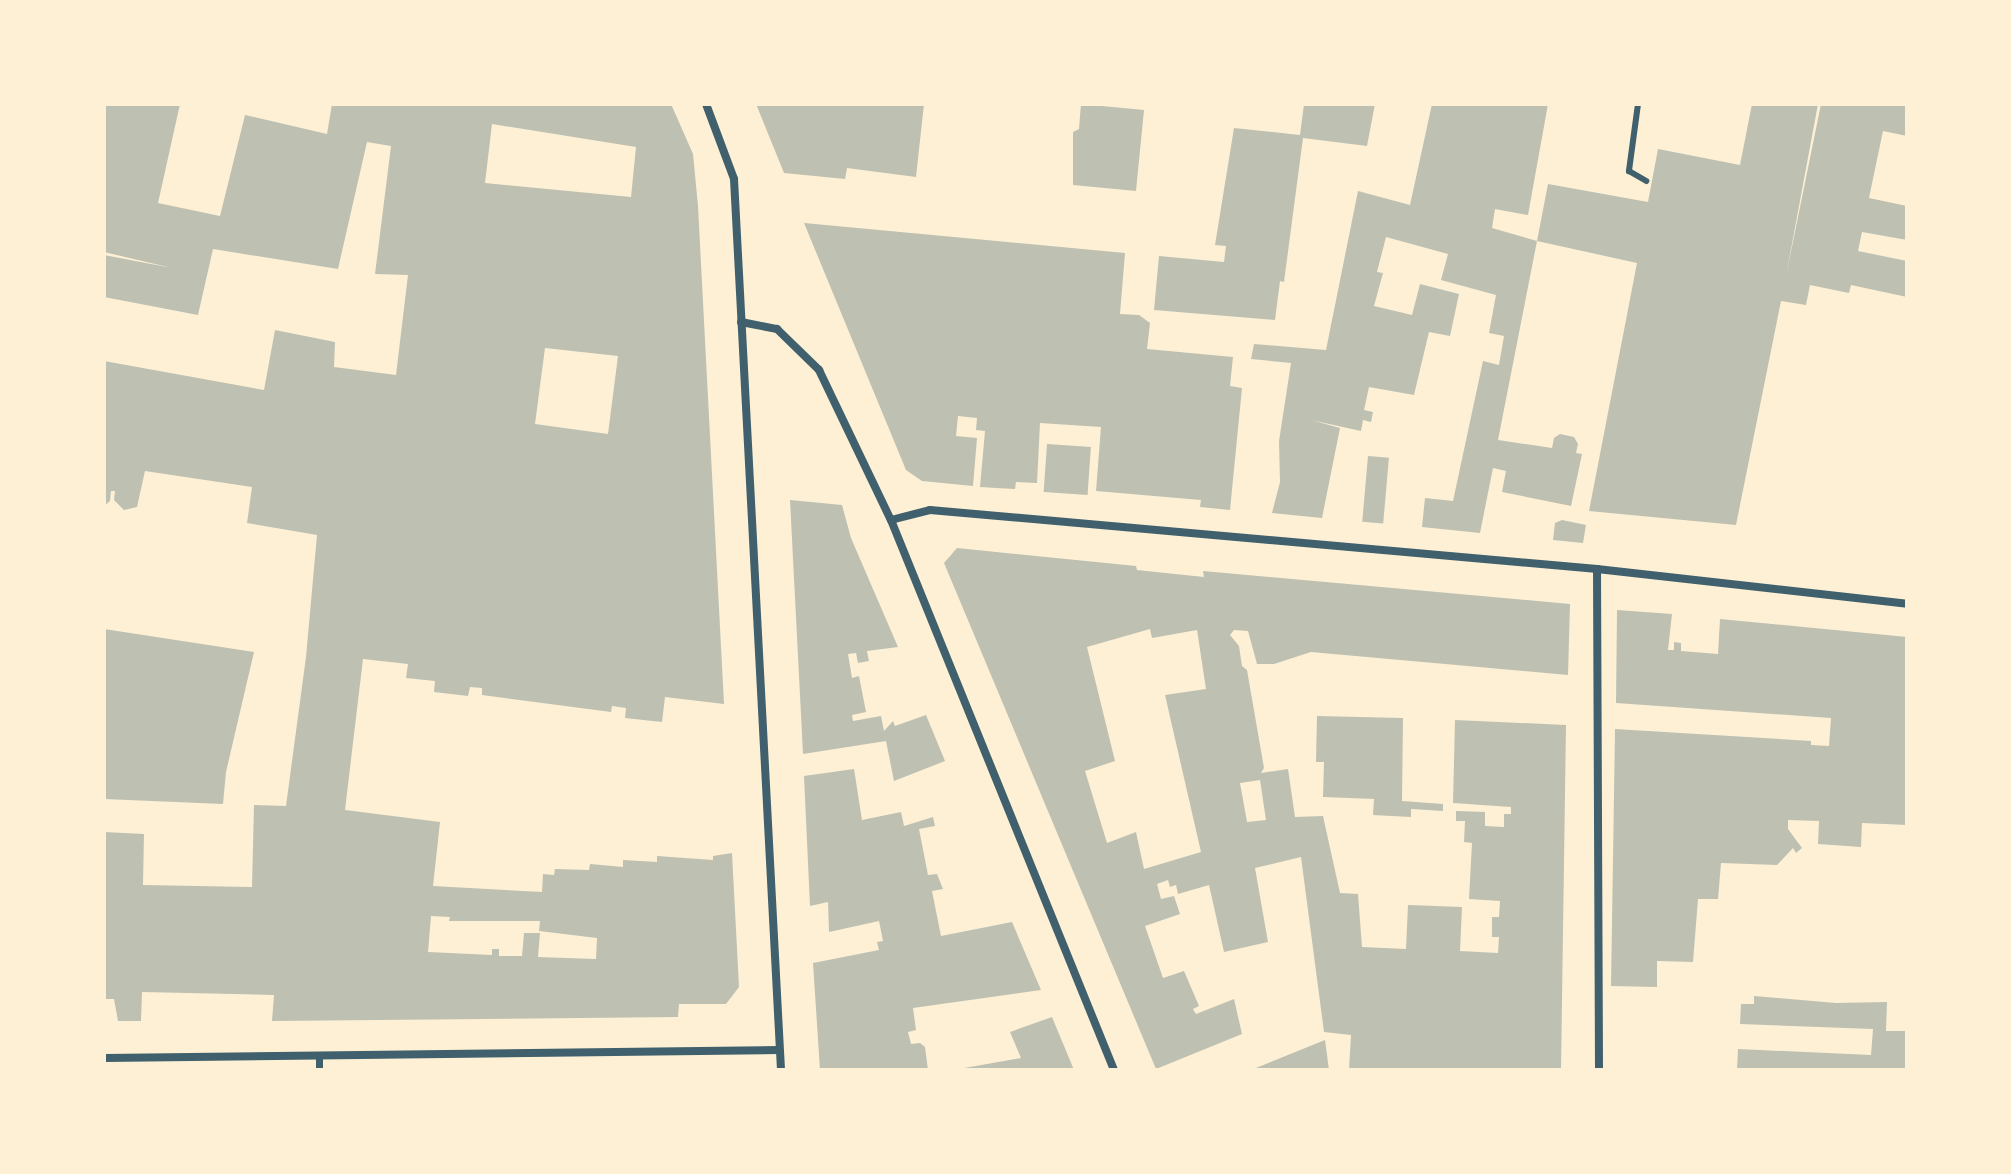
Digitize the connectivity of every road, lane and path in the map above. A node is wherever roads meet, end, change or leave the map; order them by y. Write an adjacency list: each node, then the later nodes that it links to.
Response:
1 (706, 104): 4 (street)
2 (1638, 104): 3 (lane)
3 (1646, 181)
4 (741, 322): 5 (street); 8 (street)
5 (891, 520): 6 (street); 13 (street)
6 (1597, 569): 7 (street); 14 (street)
7 (1907, 604)
8 (779, 1050): 9 (street); 12 (street)
9 (319, 1057): 10 (street); 11 (street)
10 (104, 1058)
11 (319, 1070)
12 (781, 1070)
13 (1114, 1070)
14 (1599, 1070)

